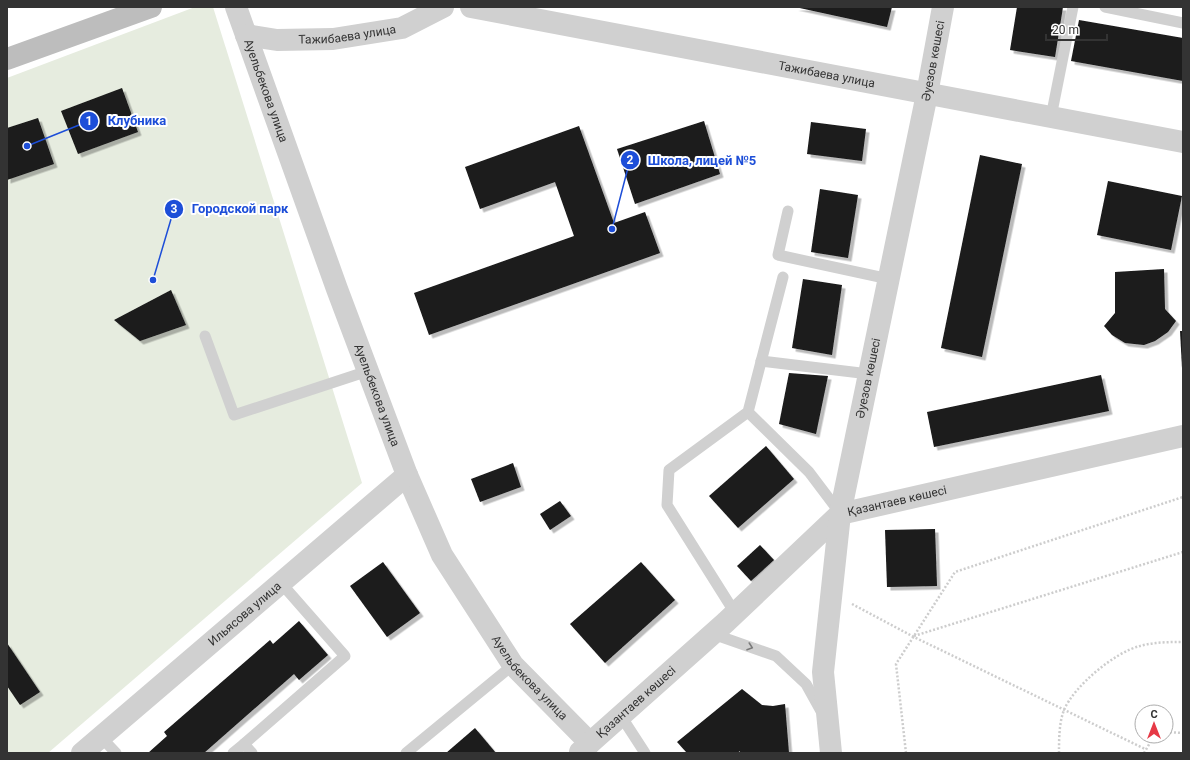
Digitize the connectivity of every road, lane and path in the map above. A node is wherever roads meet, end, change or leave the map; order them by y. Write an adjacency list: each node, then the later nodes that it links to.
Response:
1 (151, 7): 10 (street)
2 (236, 7): 9 (street, Ауельбекова улица)
3 (443, 7): 9 (street, Тажибаева улица)
4 (471, 7): 11 (street, Тажибаева улица)
5 (943, 7): 11 (street, Әуезов көшесі)
6 (1073, 7): 12 (lane)
7 (1105, 7): 8 (lane)
8 (1183, 23)
9 (246, 36): 19 (street, Ауельбекова улица)
10 (7, 59)
11 (927, 94): 12 (street, Тажибаева улица); 16 (street, Әуезов көшесі)
12 (1051, 117): 13 (street, Тажибаева улица)
13 (1183, 142)
14 (788, 211): 16 (lane)
15 (783, 277): 18 (lane)
16 (889, 279): 20 (street, Әуезов көшесі)
17 (205, 336): 19 (lane)
18 (761, 361): 20 (lane); 21 (lane)
19 (368, 371): 23 (street, Ауельбекова улица)
20 (869, 374): 25 (street, Әуезов көшесі)
21 (748, 412): 25 (lane); 29 (lane)
22 (1183, 436): 25 (street, Қазантаев көшесі)
23 (407, 475): 27 (street, Ильясова улица); 33 (street, Ауельбекова улица)
24 (1183, 497): 31 (path)
25 (840, 514): 28 (street, Әуезов көшесі); 29 (street, Қазантаев көшесі)
26 (1183, 552): 31 (path)
27 (281, 583): 37 (street, Ильясова улица); 38 (lane)
28 (832, 593): 31 (path); 36 (street, Әуезов көшесі)
29 (736, 613): 30 (street, Қазантаев көшесі)
30 (713, 634): 35 (street, Қазантаев көшесі); 36 (lane, one-way to 36)
31 (914, 637): 34 (path); 48 (path)
32 (1183, 642): 34 (path)
33 (513, 665): 39 (street, Ауельбекова улица); 45 (lane)
34 (1064, 710): 40 (path); 49 (path)
35 (621, 716): 39 (street, Қазантаев көшесі); 46 (lane)
36 (828, 724): 47 (street, Әуезов көшесі)
37 (101, 737): 41 (street, Ильясова улица); 42 (lane)
38 (244, 744): 43 (lane); 44 (lane)
39 (584, 748)
40 (1145, 751)
41 (82, 753)
42 (116, 753)
43 (234, 753)
44 (252, 753)
45 (406, 753)
46 (645, 753)
47 (831, 753)
48 (906, 753)
49 (1059, 753)

